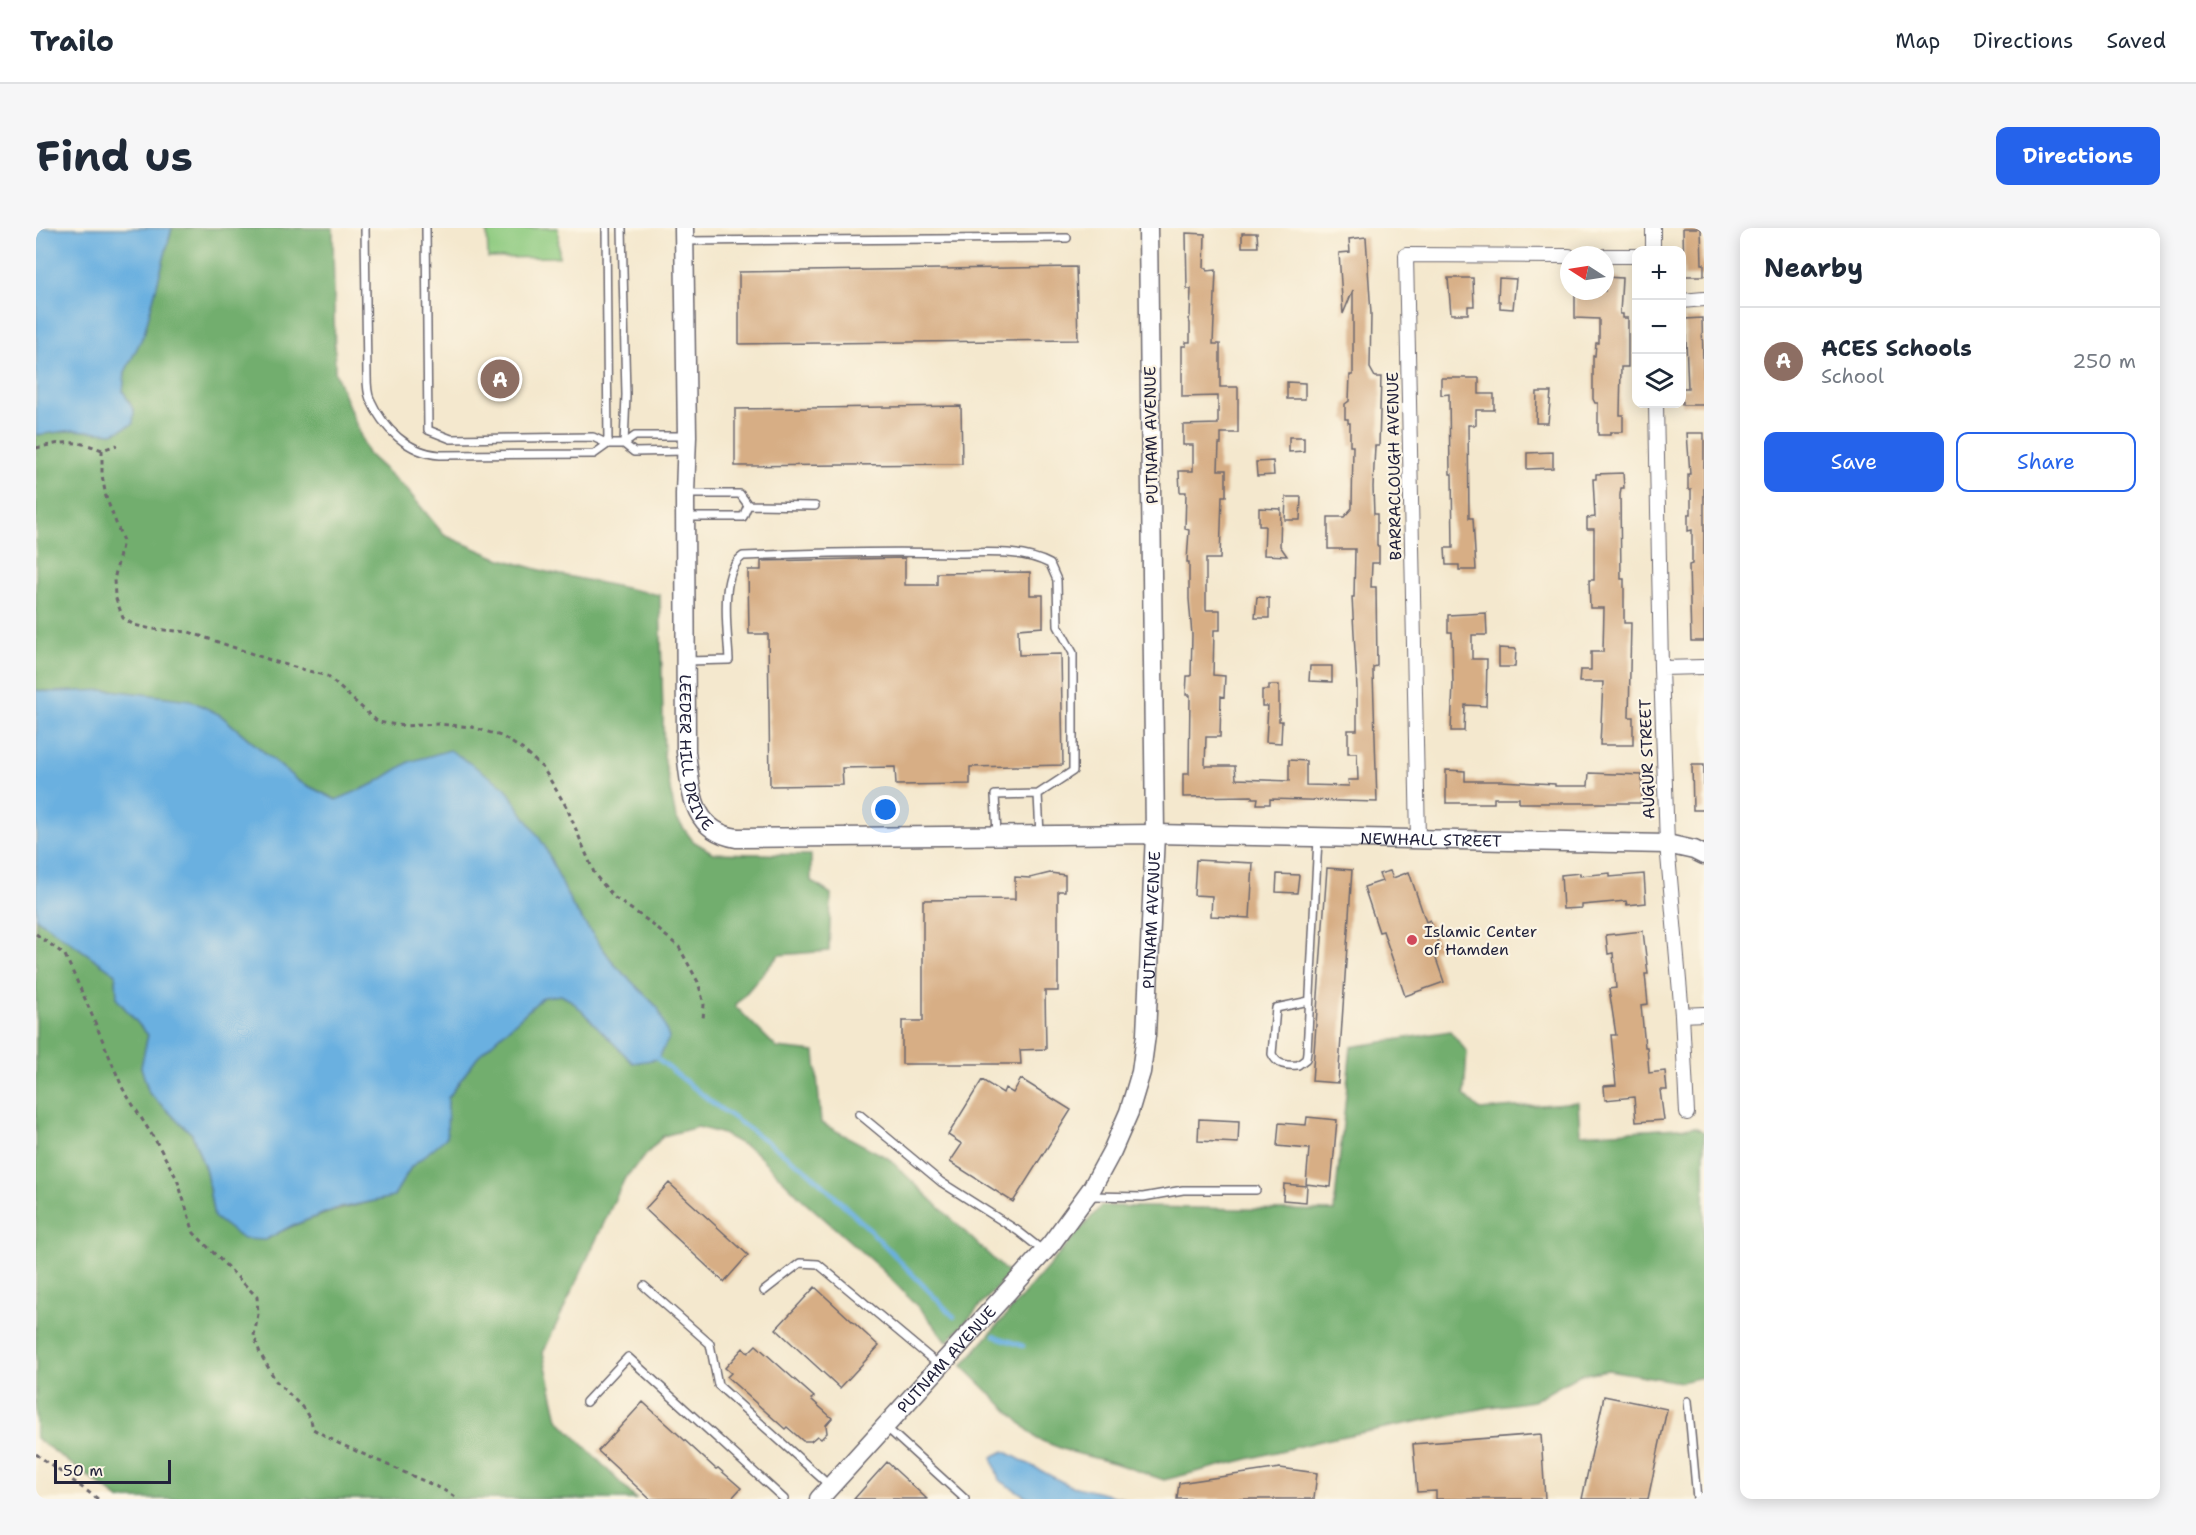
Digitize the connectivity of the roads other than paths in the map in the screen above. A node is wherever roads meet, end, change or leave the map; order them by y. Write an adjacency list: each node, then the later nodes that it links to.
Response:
1 (365, 228): 17 (lane)
2 (426, 228): 17 (lane)
3 (606, 228): 17 (lane)
4 (622, 228): 18 (lane)
5 (1148, 228): 27 (street, PUTNAM AVENUE)
6 (1653, 228): 9 (street)
7 (684, 235): 8 (lane); 16 (street, LEEDER HILL DRIVE)
8 (1067, 238)
9 (1653, 246)
10 (1560, 256): 31 (street, BARRACLOUGH AVENUE)
11 (1614, 256): 12 (street)
12 (1632, 256)
13 (1704, 299): 14 (street)
14 (1686, 301)
15 (1656, 408): 25 (street, AUGUR STREET)
16 (687, 443): 18 (lane); 18 (lane); 19 (street, LEEDER HILL DRIVE)
17 (609, 444): 18 (lane)
18 (624, 444)
19 (685, 494): 20 (lane); 22 (street, LEEDER HILL DRIVE)
20 (748, 505): 21 (lane); 22 (lane)
21 (815, 506)
22 (685, 518): 23 (street, LEEDER HILL DRIVE)
23 (686, 661): 26 (lane); 28 (street, LEEDER HILL DRIVE)
24 (1704, 667): 25 (street)
25 (1661, 668): 32 (street, AUGUR STREET)
26 (1038, 794): 28 (lane); 29 (lane)
27 (1155, 834): 29 (street, LEEDER HILL DRIVE); 30 (street, NEWHALL STREET); 40 (street, PUTNAM AVENUE)
28 (997, 835): 29 (street, LEEDER HILL DRIVE)
29 (1040, 835)
30 (1319, 837): 31 (street, NEWHALL STREET); 34 (lane)
31 (1418, 838): 32 (street, NEWHALL STREET)
32 (1667, 844): 33 (street, NEWHALL STREET); 36 (street, AUGUR STREET)
33 (1704, 855)
34 (1309, 1001): 34 (lane)
35 (1704, 1014): 36 (street)
36 (1682, 1015): 37 (street, AUGUR STREET)
37 (1687, 1113)
38 (859, 1114): 41 (lane)
39 (1256, 1190): 40 (lane)
40 (1086, 1197): 41 (street, PUTNAM AVENUE)
41 (1044, 1252): 44 (street, PUTNAM AVENUE)
42 (644, 1286): 48 (lane)
43 (764, 1291): 44 (lane)
44 (940, 1366): 47 (street, PUTNAM AVENUE)
45 (1688, 1401): 51 (lane)
46 (586, 1402): 49 (lane)
47 (885, 1427): 48 (street, PUTNAM AVENUE); 50 (lane)
48 (825, 1493)
49 (784, 1499)
50 (965, 1499)
51 (1697, 1499)

